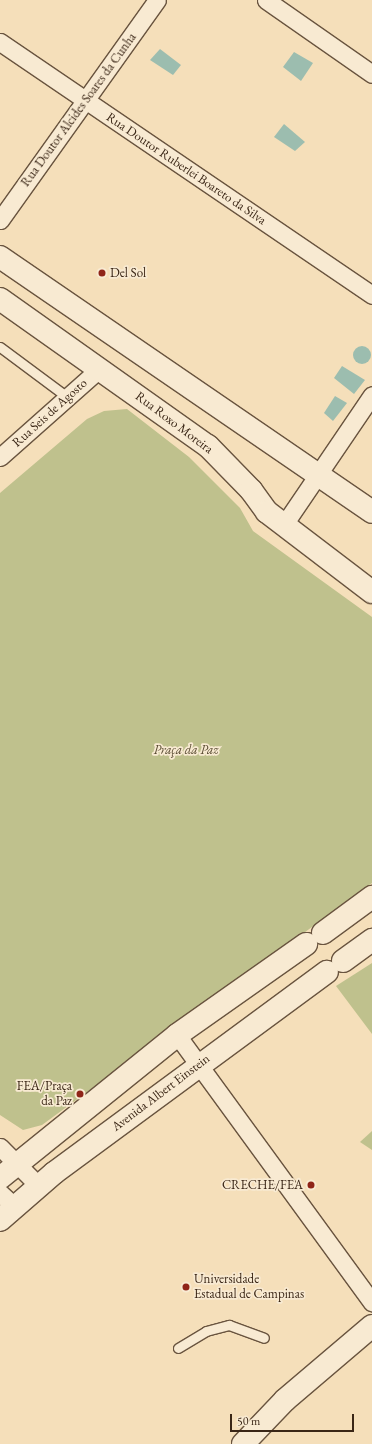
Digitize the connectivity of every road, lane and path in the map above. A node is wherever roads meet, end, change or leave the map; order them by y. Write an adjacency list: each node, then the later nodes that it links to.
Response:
1 (157, 0): 5 (street, Rua Doutor Alcides Soares da Cunha)
2 (266, 0): 4 (street)
3 (0, 42): 5 (street, Rua Doutor Ruberlei Boareto da Silva)
4 (372, 74)
5 (86, 101): 6 (street, Rua Doutor Alcides Soares da Cunha); 8 (street, Rua Doutor Ruberlei Boareto da Silva)
6 (0, 220)
7 (0, 257): 15 (street)
8 (372, 295)
9 (0, 299): 11 (street, Rua Roxo Moreira)
10 (0, 347): 13 (lane)
11 (99, 369): 13 (street, Rua Seis de Agosto); 17 (street, Rua Roxo Moreira)
12 (372, 395): 15 (street)
13 (67, 397): 14 (street, Rua Seis de Agosto)
14 (0, 457)
15 (319, 473): 16 (street); 17 (street)
16 (372, 512)
17 (283, 526): 18 (street, Rua Roxo Moreira)
18 (372, 592)
19 (372, 897): 21 (street)
20 (372, 940): 22 (street, Avenida Albert Einstein)
21 (178, 1035): 22 (street); 24 (street)
22 (199, 1065): 26 (street, Avenida Albert Einstein); 28 (street)
23 (0, 1147): 24 (street)
24 (17, 1163): 25 (street); 26 (street)
25 (0, 1178)
26 (39, 1186): 27 (street, Avenida Albert Einstein)
27 (5, 1206)
28 (372, 1302)
29 (372, 1326): 32 (street)
30 (264, 1338): 31 (lane)
31 (178, 1348)
32 (243, 1444)

